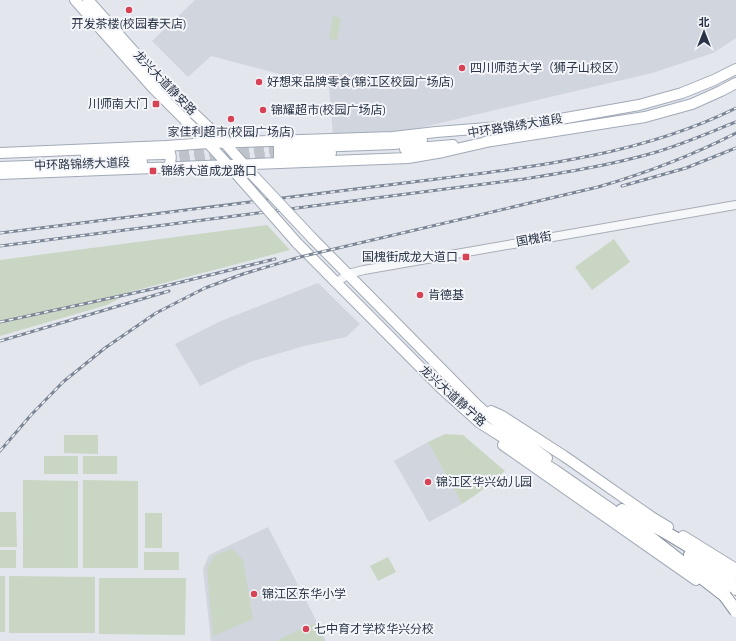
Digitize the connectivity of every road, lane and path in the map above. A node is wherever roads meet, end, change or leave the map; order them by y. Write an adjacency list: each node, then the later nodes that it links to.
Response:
1 (75, 0): 6 (main road, 龙兴大道静安路)
2 (88, 0): 5 (main road, 龙兴大道静安路)
3 (736, 69): 7 (main road, 中环路锦绣大道段)
4 (736, 83): 7 (main road, 中环路锦绣大道段)
5 (224, 142): 6 (main road); 7 (main road); 12 (main road, 龙兴大道静安路)
6 (208, 143): 9 (main road); 11 (main road, 龙兴大道静安路)
7 (285, 152): 12 (main road)
8 (0, 154): 9 (main road)
9 (166, 157): 10 (main road, 中环路锦绣大道段); 11 (main road); 13 (main road, 中环路锦绣大道段); 14 (main road)
10 (0, 159)
11 (228, 165): 12 (main road); 17 (main road, 龙兴大道静宁路, bridge)
12 (243, 165): 16 (main road, 龙兴大道静宁路, bridge)
13 (0, 167)
14 (0, 174)
15 (736, 205): 16 (street, 国槐街)
16 (348, 274): 17 (street, 国槐街); 18 (main road, 龙兴大道静宁路)
17 (336, 282): 19 (main road, 龙兴大道静宁路)
18 (477, 405): 20 (main road, 龙兴大道静宁路); 23 (main road)
19 (480, 423): 21 (main road, 龙兴大道静宁路); 28 (main road)
20 (622, 510): 22 (highway)
21 (638, 528): 22 (highway)
22 (669, 542): 24 (highway); 25 (highway); 26 (highway)
23 (736, 569)
24 (736, 575)
25 (736, 589)
26 (730, 595): 27 (highway, bridge); 28 (highway, bridge)
27 (736, 604)
28 (736, 610)

